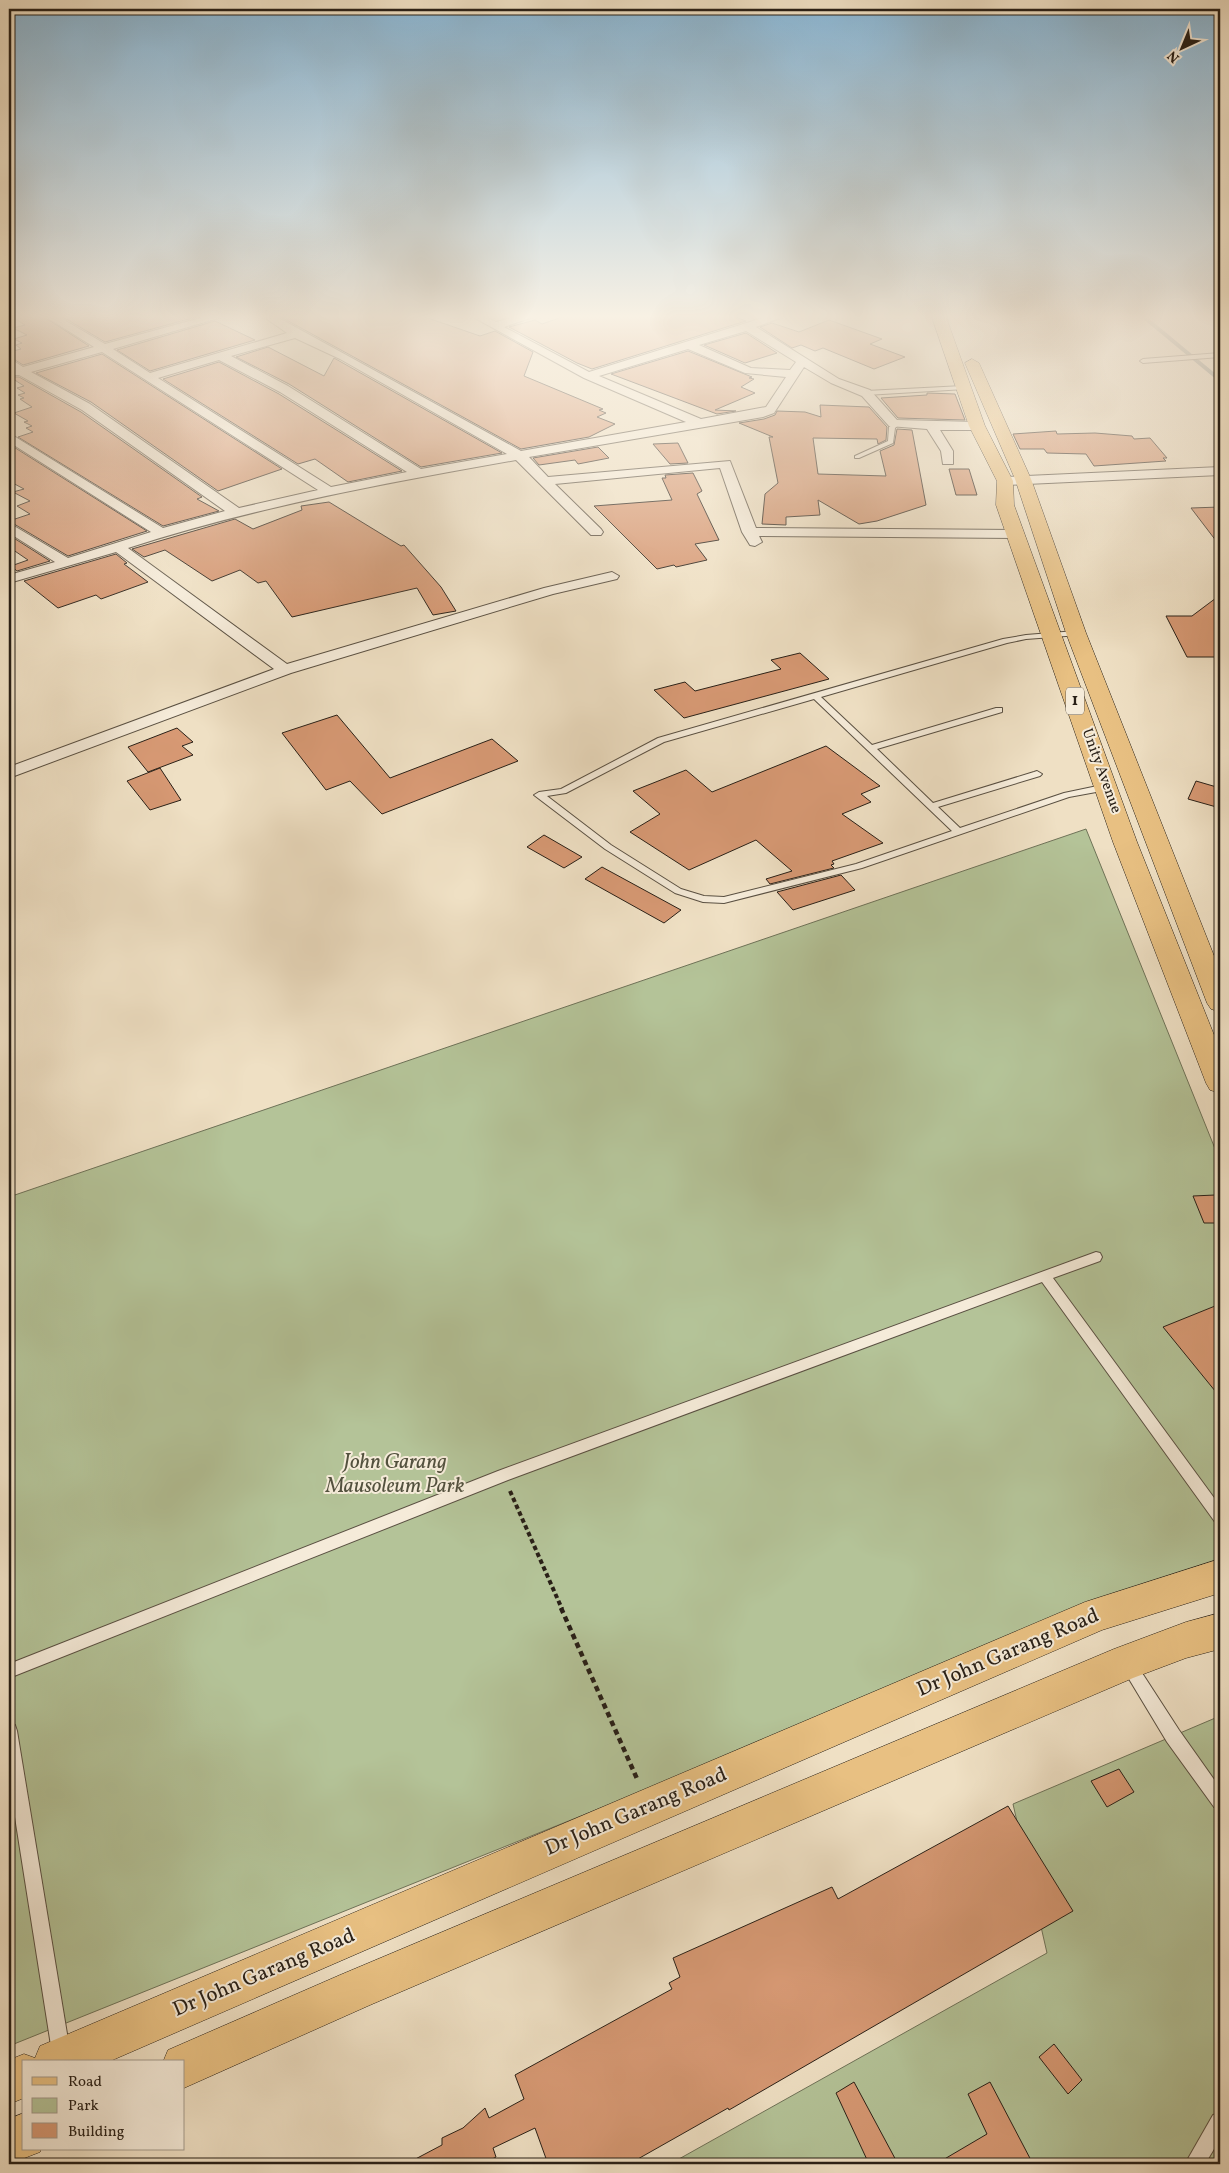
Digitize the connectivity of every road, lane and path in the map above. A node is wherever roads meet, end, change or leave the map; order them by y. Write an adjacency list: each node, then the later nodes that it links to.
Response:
1 (102, 418): 23 (street)
2 (213, 418): 22 (street)
3 (331, 418): 19 (street)
4 (454, 418): 15 (street)
5 (689, 418): 10 (street)
6 (730, 418): 10 (street)
7 (889, 418): 11 (street)
8 (974, 418): 13 (main road, Unity Avenue / 1)
9 (992, 418): 21 (main road, Unity Avenue / 1)
10 (700, 423): 15 (street)
11 (897, 424): 12 (street); 16 (lane)
12 (931, 426): 13 (street); 17 (street)
13 (977, 426): 21 (main road, Unity Avenue / 1)
14 (9, 437): 25 (street)
15 (520, 456): 19 (street); 20 (street)
16 (857, 457)
17 (948, 460)
18 (1220, 471): 21 (street)
19 (419, 474): 22 (street)
20 (546, 480): 26 (street); 27 (street)
21 (1014, 480): 27 (main road, Unity Avenue / 1); 32 (main road, Unity Avenue / 1)
22 (328, 491): 23 (street)
23 (236, 512): 25 (street)
24 (9, 527): 29 (street)
25 (159, 532): 28 (street)
26 (596, 532)
27 (1016, 534): 33 (main road, Unity Avenue / 1)
28 (117, 546): 29 (street); 34 (street)
29 (66, 563): 31 (street)
30 (612, 576): 34 (street)
31 (9, 579)
32 (1076, 633): 33 (lane); 43 (main road, Unity Avenue / 1)
33 (1050, 635): 35 (lane); 40 (main road, Unity Avenue / 1)
34 (285, 670): 38 (street)
35 (816, 697): 37 (lane); 42 (lane)
36 (999, 710): 37 (lane)
37 (870, 748): 41 (lane)
38 (9, 773)
39 (1038, 774): 41 (lane)
40 (1107, 787): 42 (lane); 44 (main road, Unity Avenue / 1)
41 (932, 806): 42 (lane)
42 (958, 831)
43 (1220, 1003)
44 (1220, 1083)
45 (1096, 1257): 46 (lane)
46 (1045, 1276): 47 (lane); 48 (lane)
47 (503, 1475): 52 (lane); 55 (path)
48 (1220, 1517)
49 (1220, 1576): 55 (main road, Dr John Garang Road)
50 (1220, 1631): 51 (main road)
51 (1127, 1662): 54 (lane); 58 (main road)
52 (9, 1671)
53 (9, 1731): 56 (lane)
54 (1220, 1801)
55 (649, 1806): 57 (main road, Dr John Garang Road)
56 (46, 2060)
57 (61, 2060)
58 (185, 2066)
59 (22, 2077): 60 (main road, Dr John Garang Road)
60 (9, 2082)
61 (1220, 2122): 64 (lane)
62 (22, 2137): 63 (main road)
63 (9, 2143)
64 (1194, 2164)

